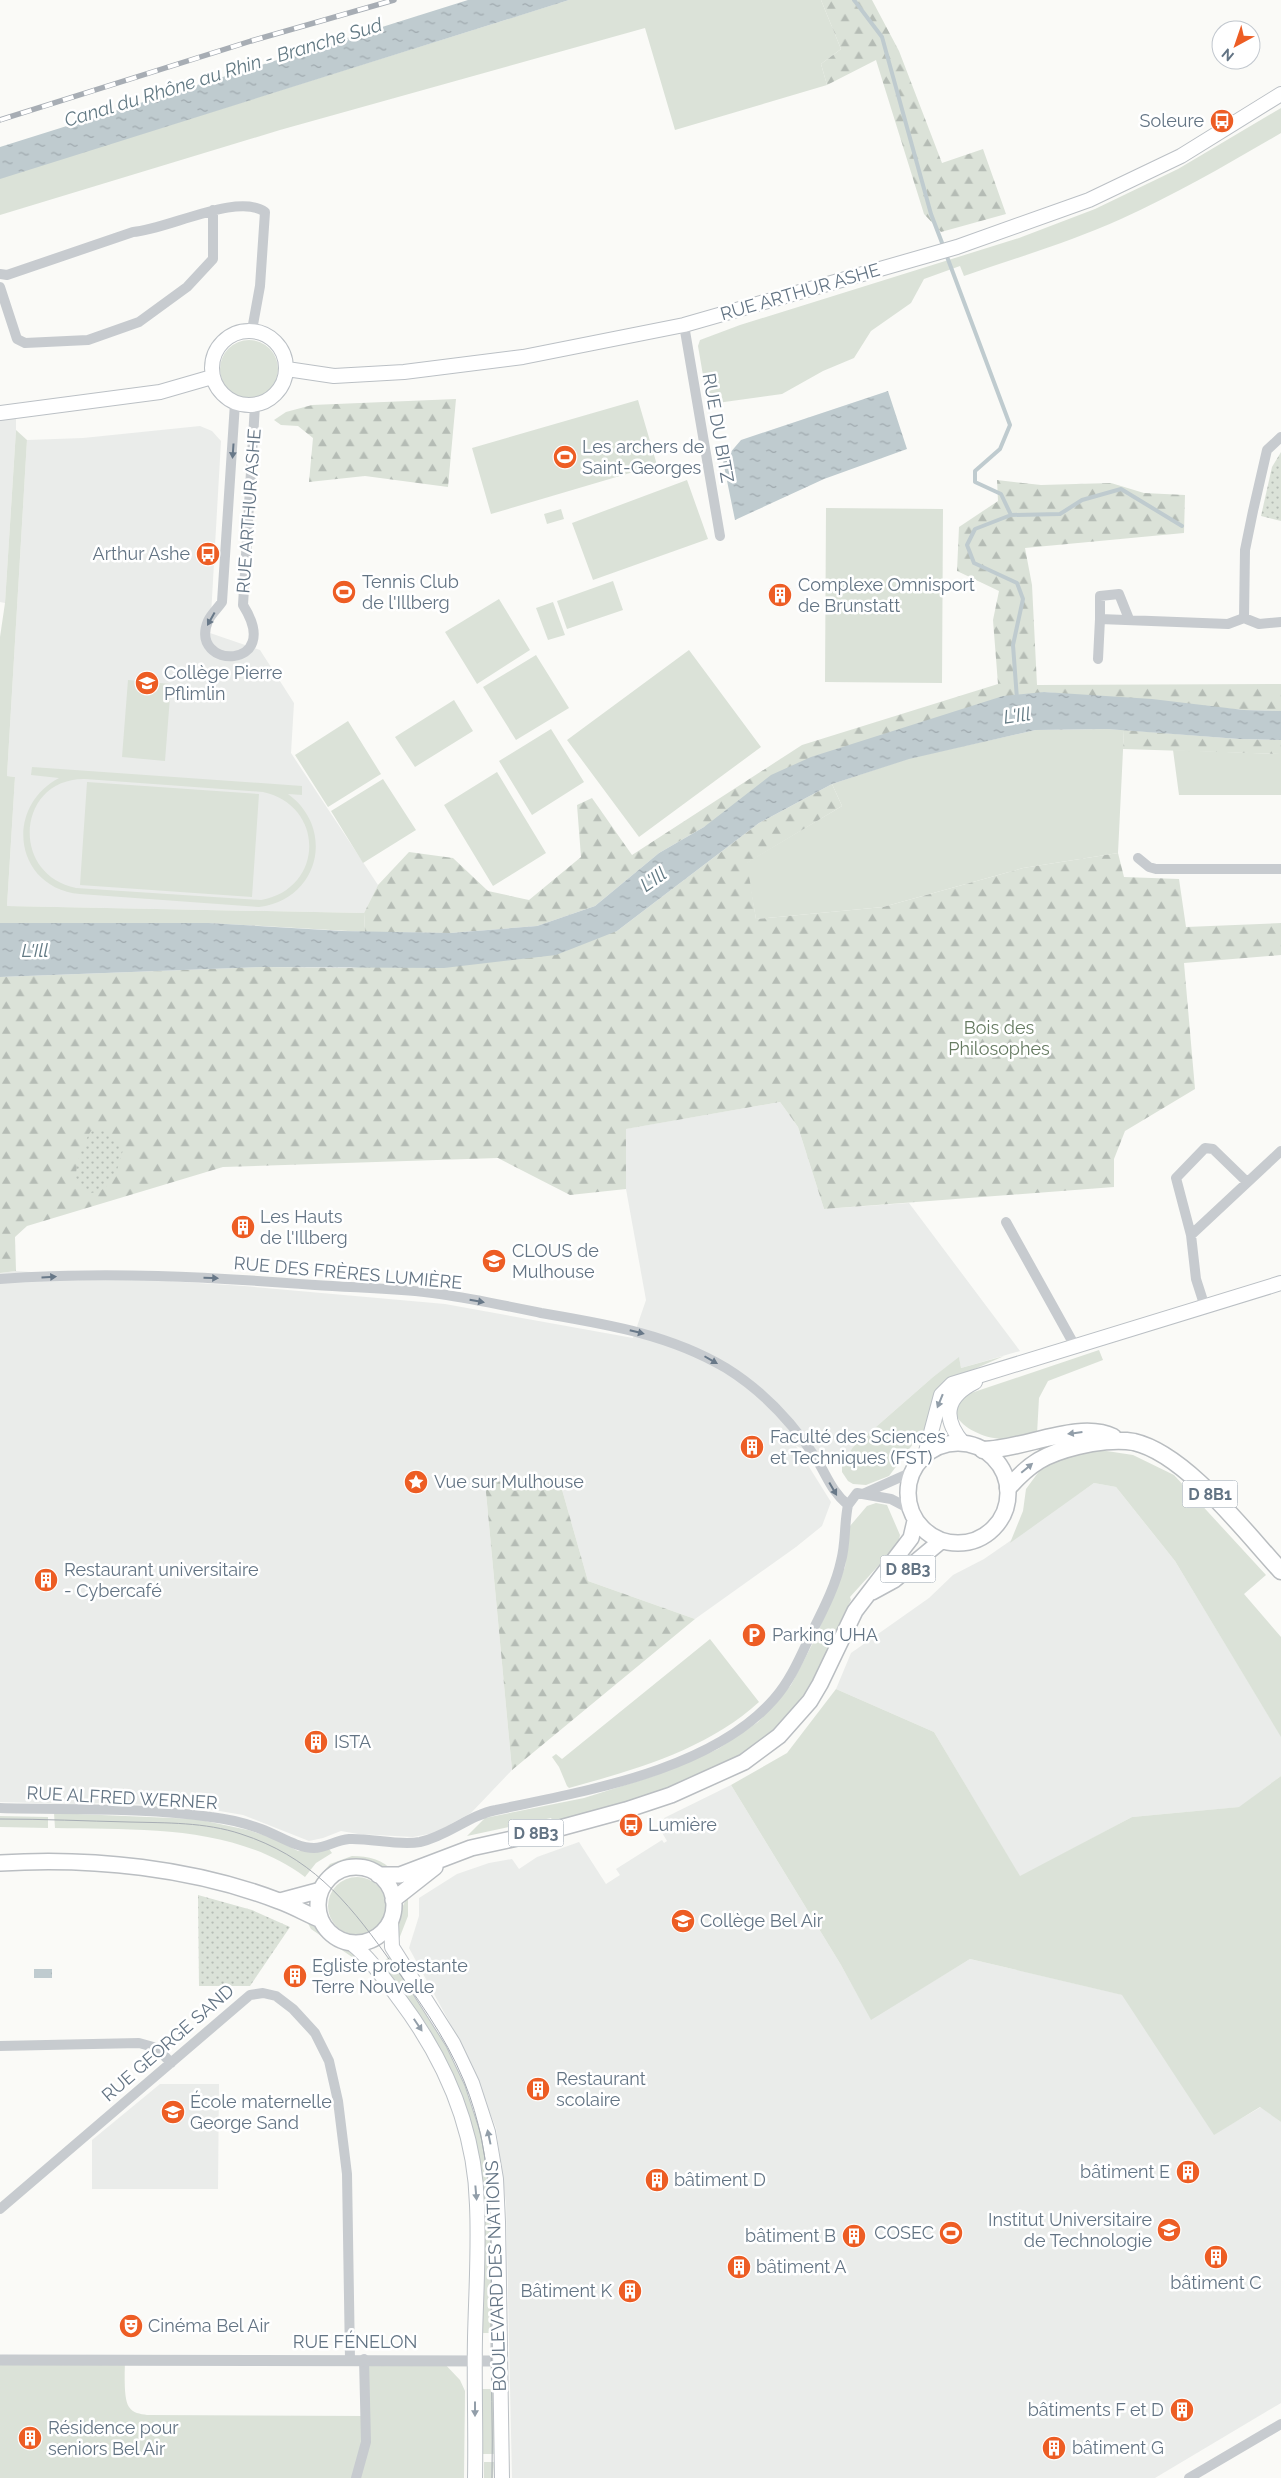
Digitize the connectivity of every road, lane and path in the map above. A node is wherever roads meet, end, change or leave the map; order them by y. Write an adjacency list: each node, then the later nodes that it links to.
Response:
1 (1281, 94): 5 (main road, RUE ARTHUR ASHE)
2 (213, 210): 3 (street); 4 (street); 6 (street)
3 (0, 274)
4 (0, 287)
5 (684, 325): 7 (main road, RUE ARTHUR ASHE); 13 (street, RUE DU BITZ)
6 (252, 330): 7 (main road); 8 (main road)
7 (287, 369): 10 (main road)
8 (212, 377): 9 (main road); 11 (main road)
9 (236, 403): 10 (main road); 10 (street, RUE ARTHUR ASHE, one-way to 10)
10 (255, 405)
11 (0, 413)
12 (1281, 436): 14 (street)
13 (720, 536)
14 (1244, 618): 16 (street); 17 (street)
15 (1100, 619): 16 (street); 16 (street); 18 (street)
16 (1129, 619)
17 (1281, 622)
18 (1098, 659)
19 (1138, 858): 20 (street)
20 (1281, 869)
21 (1281, 1151): 22 (street)
22 (1247, 1182): 24 (street); 24 (street)
23 (1006, 1222): 28 (street)
24 (1191, 1235): 27 (street)
25 (0, 1279): 37 (street, RUE DES FRÈRES LUMIÈRE, one-way to 37)
26 (1281, 1283): 27 (main road)
27 (1205, 1307): 28 (main road)
28 (1076, 1348): 29 (main road)
29 (995, 1372): 31 (main road); 33 (main road, one-way to 33)
30 (1122, 1441): 32 (highway, D 8B1, one-way to 32); 35 (highway, D 8B1, one-way to 30); 40 (highway, D 8B1)
31 (963, 1443): 32 (main road); 33 (main road)
32 (983, 1450): 35 (main road)
33 (925, 1455): 34 (main road)
34 (912, 1472): 36 (street); 38 (main road)
35 (1008, 1488): 39 (main road)
36 (861, 1493): 37 (street); 38 (street)
37 (848, 1505): 42 (street, RUE ALFRED WERNER)
38 (913, 1515): 39 (main road); 41 (main road, D 8B3)
39 (941, 1541): 41 (main road, D 8B3)
40 (1281, 1571)
41 (872, 1592): 43 (main road, D 8B3)
42 (0, 1808)
43 (446, 1858): 45 (main road, D 8B3); 47 (main road, D 8B3)
44 (0, 1863): 48 (main road)
45 (378, 1875): 46 (main road); 47 (main road)
46 (321, 1890): 48 (main road); 49 (main road)
47 (393, 1900): 50 (main road)
48 (280, 1901): 49 (main road)
49 (321, 1920): 51 (main road)
50 (391, 1920): 51 (main road); 59 (main road, BOULEVARD DES NATIONS, one-way to 50)
51 (351, 1943): 58 (main road, BOULEVARD DES NATIONS, one-way to 58)
52 (0, 2046): 53 (street)
53 (171, 2063): 54 (street, RUE GEORGE SAND); 55 (street, RUE GEORGE SAND)
54 (0, 2209)
55 (350, 2359): 56 (street, RUE FÉNELON); 57 (street, RUE FÉNELON)
56 (364, 2359): 58 (street, RUE FÉNELON); 61 (street)
57 (0, 2360)
58 (475, 2361): 59 (street, RUE FÉNELON); 62 (main road, BOULEVARD DES NATIONS, one-way to 62)
59 (500, 2361): 63 (main road, BOULEVARD DES NATIONS)
60 (1281, 2424): 64 (street)
61 (356, 2478)
62 (475, 2478)
63 (502, 2478)
64 (1189, 2478)

